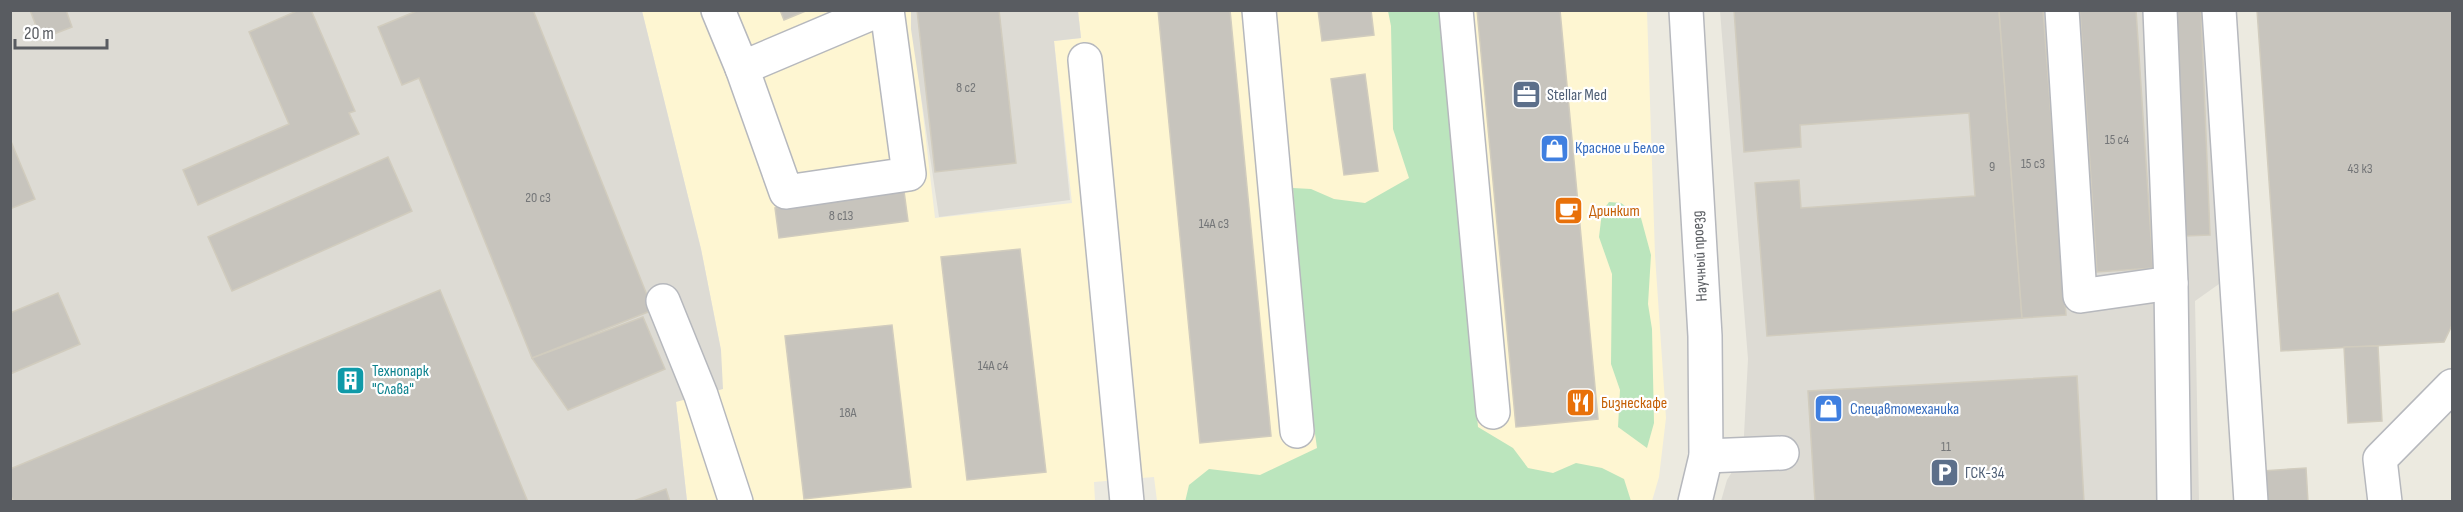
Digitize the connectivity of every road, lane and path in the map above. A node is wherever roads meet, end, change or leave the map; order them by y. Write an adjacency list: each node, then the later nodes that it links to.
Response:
1 (718, 10): 11 (street)
2 (879, 10): 11 (street)
3 (887, 10): 11 (street)
4 (1259, 10): 16 (street)
5 (1456, 10): 15 (street)
6 (1686, 10): 18 (street, Научный проезд)
7 (2062, 10): 12 (street)
8 (2160, 10): 12 (street)
9 (2219, 10): 23 (street)
10 (1085, 60): 20 (street)
11 (742, 68)
12 (2171, 283): 22 (street)
13 (663, 301): 19 (street)
14 (2452, 386): 24 (street)
15 (1493, 412)
16 (1297, 431)
17 (1782, 453): 18 (street)
18 (1706, 456): 21 (street, Научный проезд)
19 (736, 501)
20 (1127, 501)
21 (1695, 501)
22 (2174, 501)
23 (2251, 501)
24 (2385, 501)

